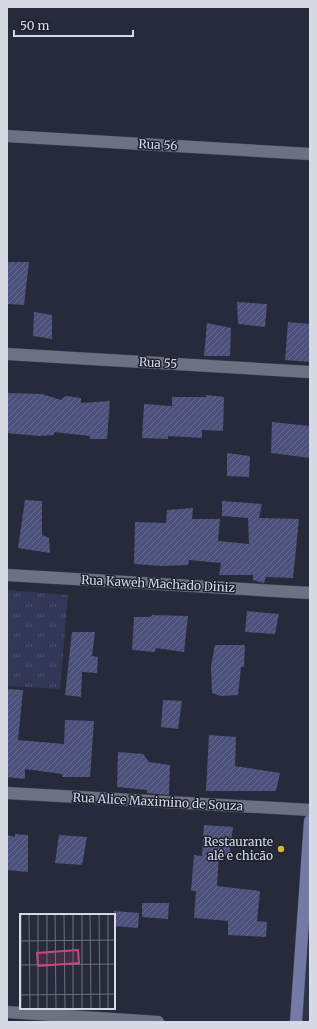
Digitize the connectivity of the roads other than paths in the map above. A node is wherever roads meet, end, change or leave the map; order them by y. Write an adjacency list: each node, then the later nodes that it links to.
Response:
1 (7, 136): 2 (street, Rua 56)
2 (310, 154)
3 (7, 354): 4 (street, Rua 55)
4 (310, 372)
5 (7, 575): 6 (street, Rua Kaweh Machado Diniz)
6 (310, 593)
7 (7, 792): 8 (street, Rua Alice Maximino de Souza)
8 (310, 810)
9 (310, 820): 12 (main road)
10 (7, 1012): 11 (street)
11 (158, 1022)
12 (296, 1022)

